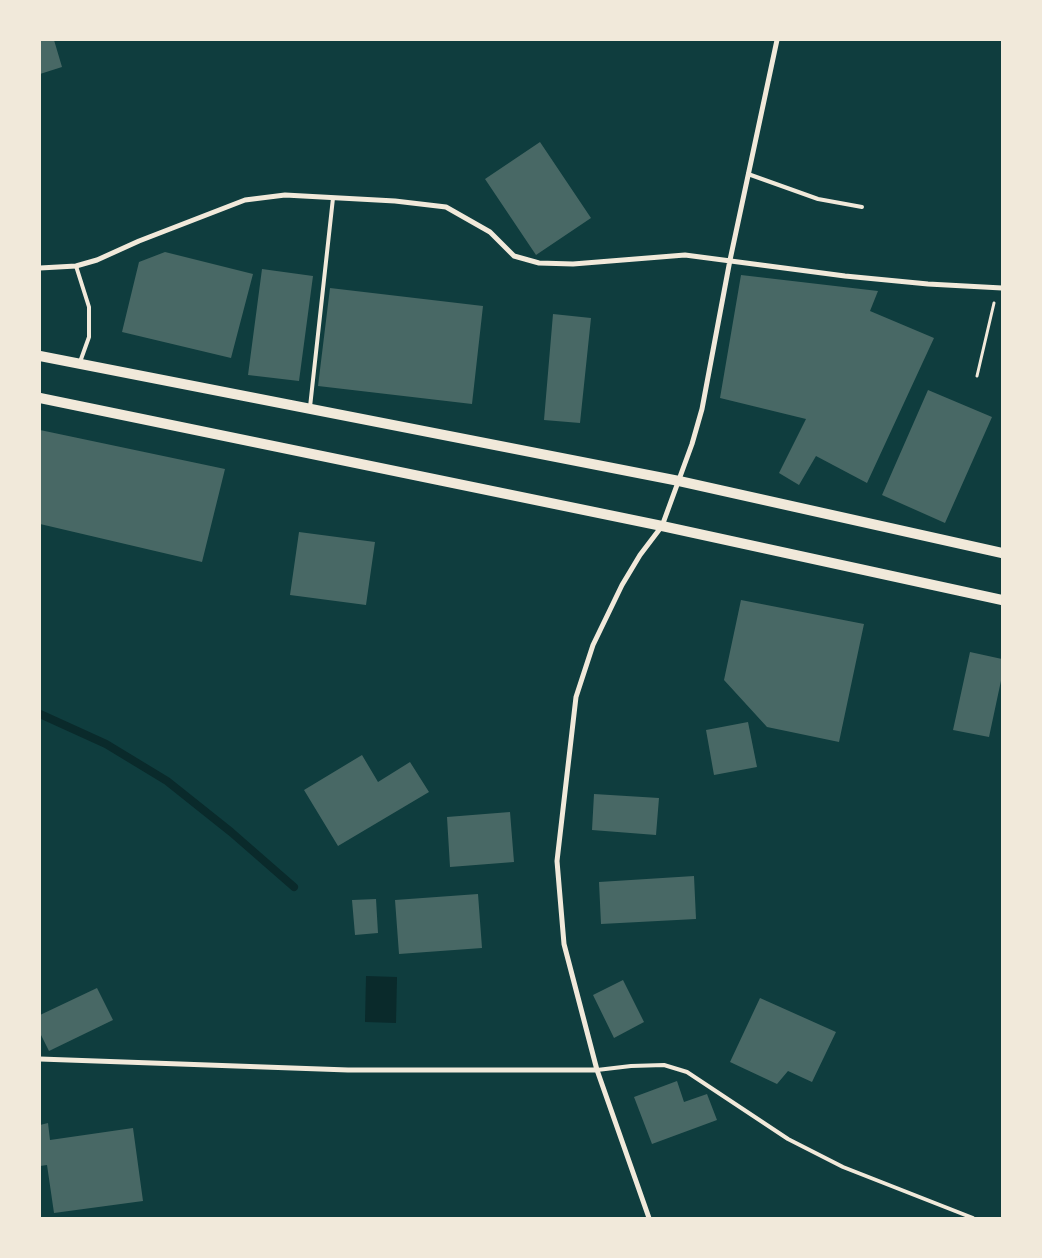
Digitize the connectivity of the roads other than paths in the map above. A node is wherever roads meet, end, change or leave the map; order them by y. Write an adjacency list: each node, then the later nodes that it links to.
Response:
1 (777, 40): 2 (street)
2 (748, 174): 4 (lane); 5 (street)
3 (333, 198): 5 (street); 6 (street); 12 (lane)
4 (862, 207)
5 (730, 260): 8 (street); 13 (street)
6 (76, 266): 7 (street); 10 (lane)
7 (40, 268)
8 (1000, 288)
9 (40, 356): 10 (main road)
10 (80, 364): 12 (main road)
11 (40, 398): 14 (main road)
12 (310, 409): 13 (main road)
13 (678, 482): 14 (street); 15 (main road)
14 (662, 526): 16 (main road); 18 (street)
15 (1002, 552)
16 (1002, 600)
17 (40, 1059): 18 (street)
18 (597, 1070): 19 (street); 20 (lane)
19 (649, 1218)
20 (973, 1218)

